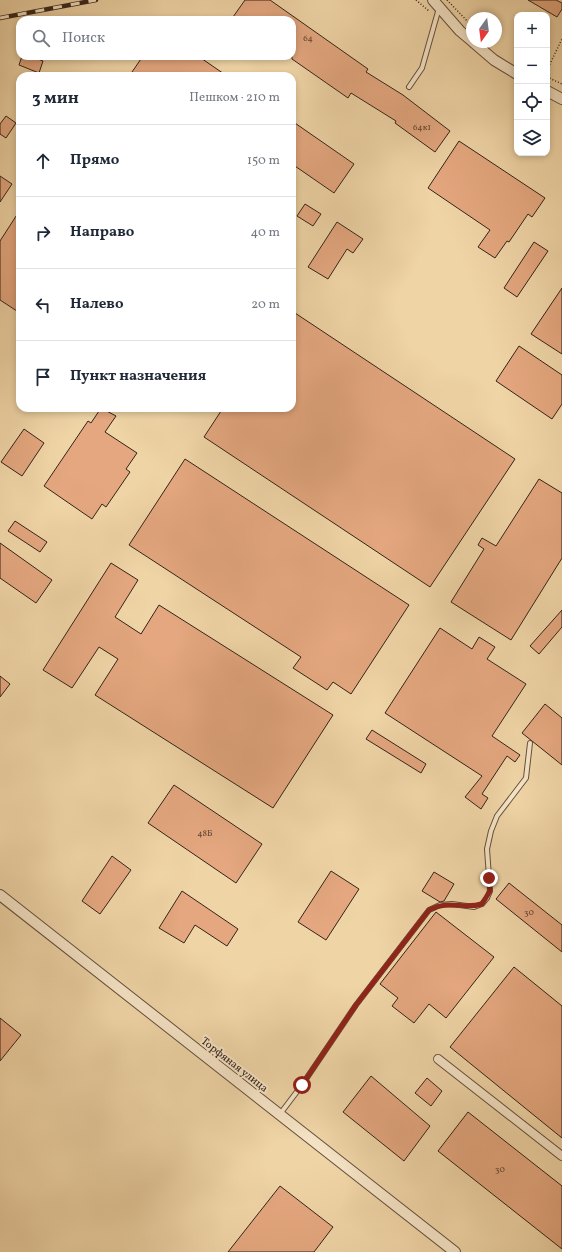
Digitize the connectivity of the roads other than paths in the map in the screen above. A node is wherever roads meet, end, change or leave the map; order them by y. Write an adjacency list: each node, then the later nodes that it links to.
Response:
1 (436, 4): 2 (street); 5 (lane)
2 (466, 36)
3 (479, 48): 4 (street)
4 (514, 72)
5 (409, 87)
6 (550, 92): 7 (street)
7 (562, 98)
8 (530, 743): 11 (lane)
9 (0, 895): 11 (street, Торфяная улица)
10 (438, 1059): 12 (street)
11 (280, 1115): 13 (street, Торфяная улица)
12 (562, 1156)
13 (455, 1252)

